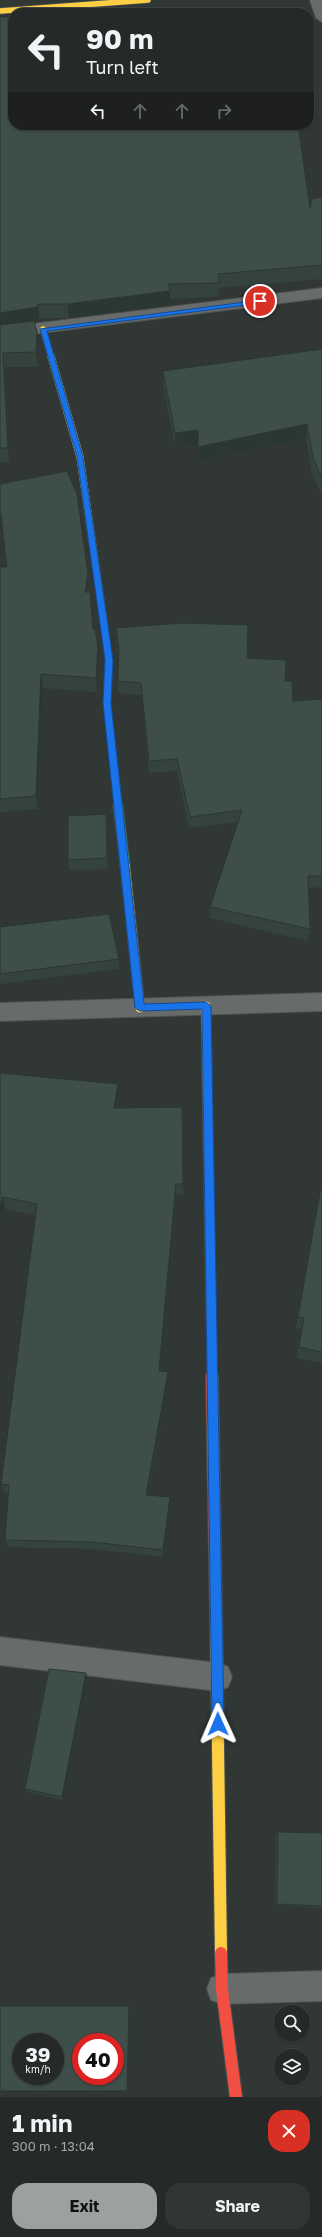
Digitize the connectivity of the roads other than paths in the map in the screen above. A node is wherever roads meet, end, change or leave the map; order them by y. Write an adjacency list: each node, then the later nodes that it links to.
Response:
1 (148, 0): 3 (street)
2 (316, 0): 4 (street)
3 (40, 8)
4 (322, 18)
5 (322, 293): 6 (street)
6 (43, 329): 7 (street); 10 (street)
7 (0, 333)
8 (322, 1002): 9 (street)
9 (206, 1006): 10 (street); 13 (street)
10 (140, 1008): 11 (street)
11 (0, 1012)
12 (0, 1651): 13 (street)
13 (218, 1677): 15 (street)
14 (322, 1986): 15 (street)
15 (222, 1989): 16 (street)
16 (236, 2097)

